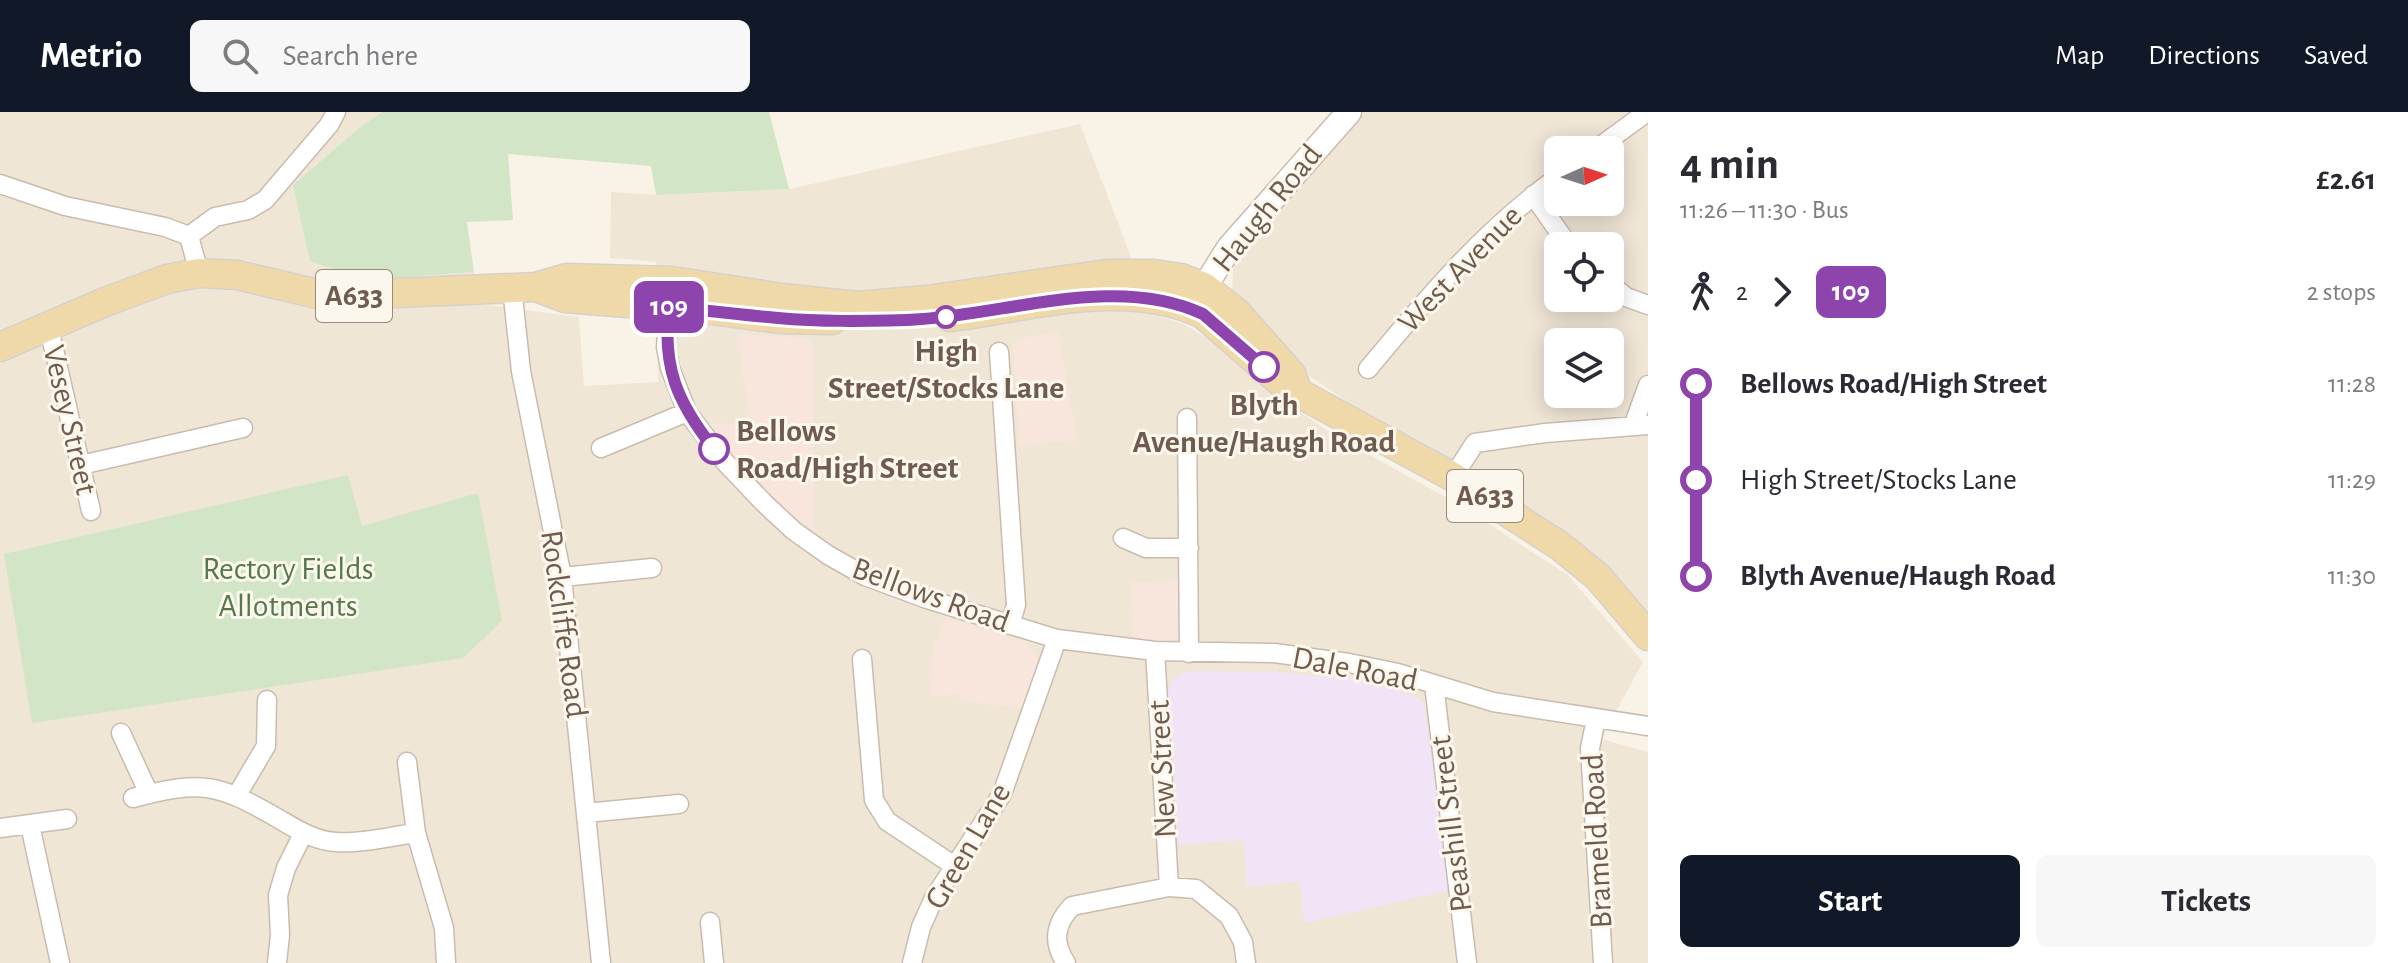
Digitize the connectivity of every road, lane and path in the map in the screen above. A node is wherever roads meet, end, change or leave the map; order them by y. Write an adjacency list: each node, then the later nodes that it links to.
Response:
1 (336, 112): 9 (street)
2 (1647, 112): 4 (street)
3 (1335, 117): 14 (street, Haugh Road)
4 (1614, 136)
5 (0, 184): 9 (street)
6 (1544, 187): 7 (street, West Avenue)
7 (1533, 195): 8 (street); 19 (street, West Avenue)
8 (1559, 232)
9 (189, 236): 10 (street)
10 (199, 273): 11 (main road, A633); 16 (main road, A633)
11 (524, 287): 12 (main road, A633); 32 (street, Rockcliffe Road)
12 (670, 294): 14 (main road, A633); 21 (street, Bellows Road)
13 (1624, 295): 15 (street)
14 (1197, 298): 27 (main road, A633)
15 (1648, 305)
16 (49, 328): 17 (main road, A633); 26 (street, Vesey Street)
17 (0, 347)
18 (999, 352): 33 (street)
19 (1368, 369)
20 (1648, 385): 23 (street)
21 (687, 412): 25 (street); 33 (street, Bellows Road)
22 (1187, 418): 30 (street)
23 (1641, 425): 27 (street)
24 (243, 428): 26 (street)
25 (601, 448)
26 (81, 465): 28 (street, Vesey Street)
27 (1453, 477): 34 (main road, A633)
28 (91, 511)
29 (1123, 538): 30 (street)
30 (1189, 548): 37 (street)
31 (652, 568): 32 (street)
32 (562, 577): 47 (street, Rockcliffe Road)
33 (1010, 625): 35 (street, Bellows Road)
34 (1648, 636)
35 (1057, 639): 36 (street, Dale Road); 53 (street, Green Lane)
36 (1155, 651): 37 (street, Dale Road); 54 (street, New Street)
37 (1189, 653): 39 (street, Dale Road)
38 (862, 659): 53 (street)
39 (1434, 684): 41 (street, Dale Road); 64 (street, Peashill Street)
40 (267, 700): 45 (street)
41 (1596, 719): 42 (street, Dale Road); 65 (street, Brameld Road)
42 (1648, 726)
43 (121, 733): 45 (street)
44 (407, 762): 51 (street)
45 (237, 795): 52 (street)
46 (679, 804): 47 (street)
47 (586, 813): 59 (street, Rockcliffe Road)
48 (67, 819): 49 (street)
49 (30, 825): 50 (street); 56 (street)
50 (0, 828)
51 (416, 833): 52 (street); 58 (street)
52 (303, 834): 57 (street)
53 (953, 865): 61 (street, Green Lane)
54 (1169, 887): 62 (street); 63 (street)
55 (710, 922): 60 (street)
56 (60, 963)
57 (277, 963)
58 (446, 963)
59 (601, 963)
60 (714, 963)
61 (912, 963)
62 (1066, 963)
63 (1246, 963)
64 (1467, 963)
65 (1603, 963)

